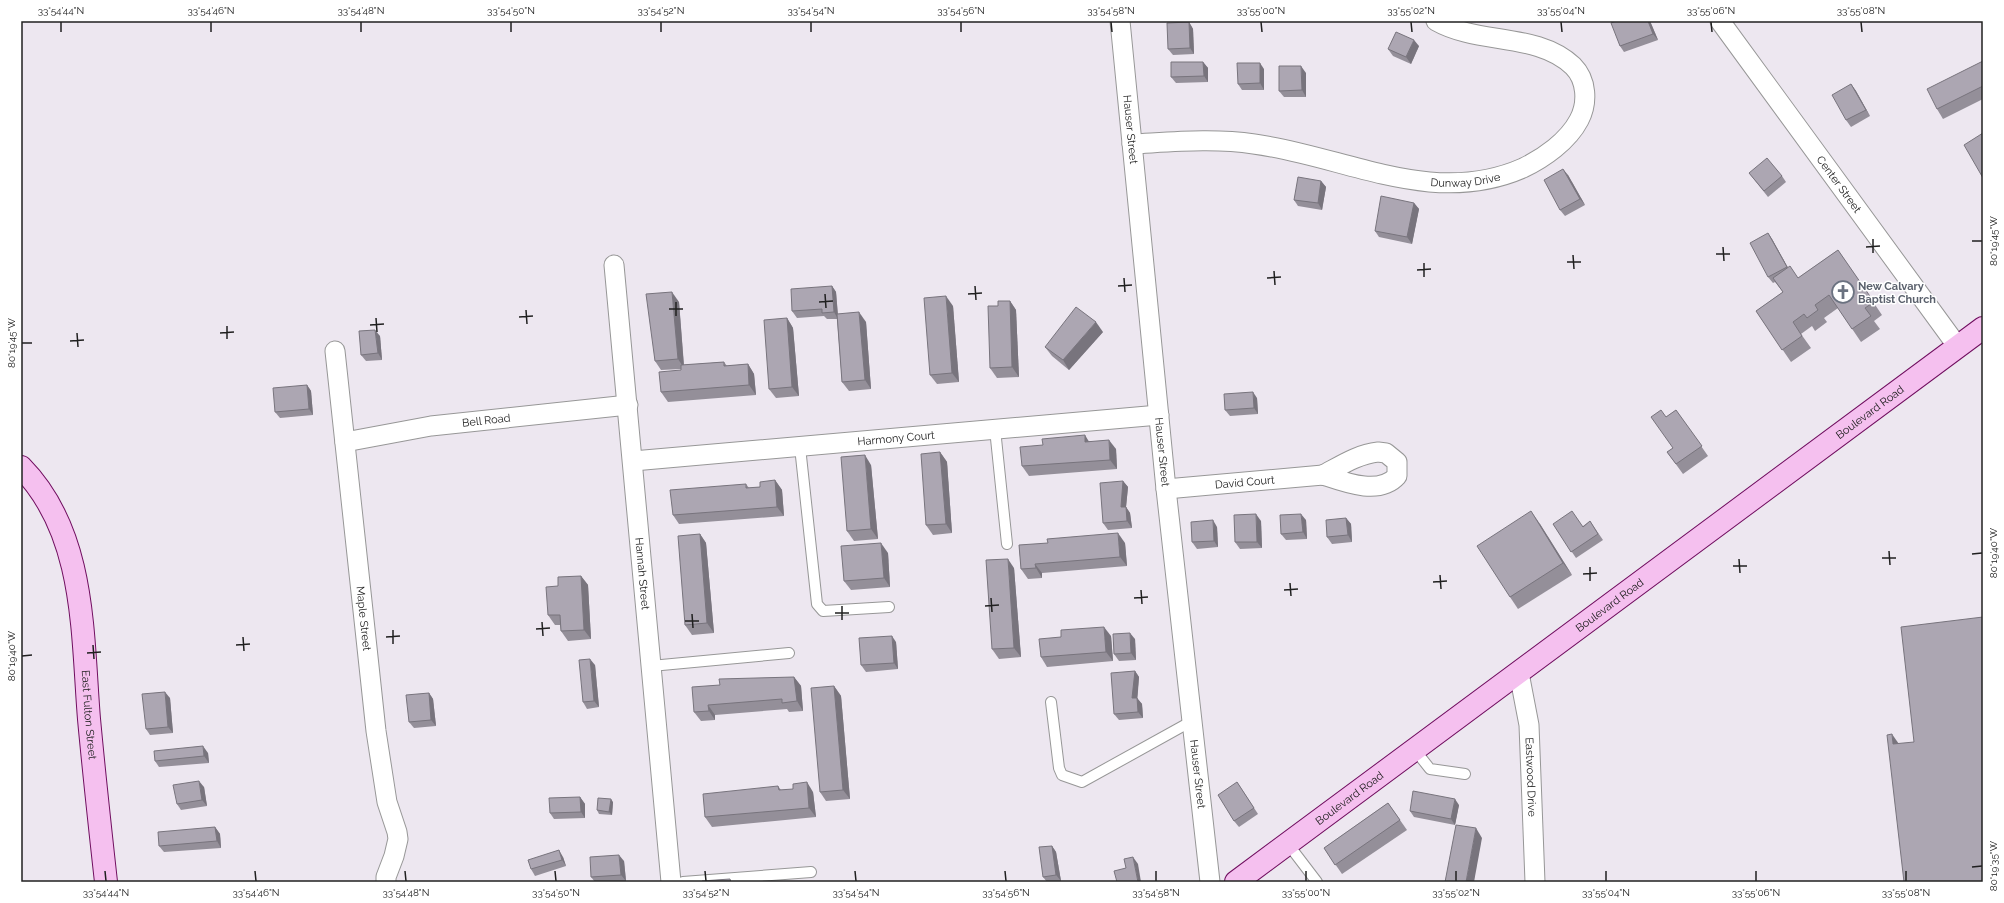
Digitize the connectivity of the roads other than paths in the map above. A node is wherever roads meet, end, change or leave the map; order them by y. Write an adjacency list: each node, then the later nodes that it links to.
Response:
1 (1120, 21): 4 (street, Hauser Street)
2 (1436, 21): 4 (street, Dunway Drive)
3 (1720, 21): 7 (street, Center Street)
4 (1132, 144): 10 (street, Hauser Street)
5 (614, 265): 9 (street, Hannah Street)
6 (1983, 328): 7 (street, Boulevard Road)
7 (1958, 347): 22 (street, Boulevard Road)
8 (335, 351): 12 (street, Maple Street)
9 (628, 405): 12 (street, Bell Road); 14 (street, Hannah Street)
10 (1159, 415): 11 (street, Harmony Court); 17 (street, Hauser Street)
11 (995, 429): 13 (street, Harmony Court); 18 (lane)
12 (345, 442): 30 (street, Maple Street)
13 (800, 446): 14 (street, Harmony Court); 19 (lane)
14 (633, 461): 21 (street, Hannah Street)
15 (21, 467): 29 (street, East Fulton Street)
16 (1323, 474): 17 (street, David Court)
17 (1166, 489): 24 (street, Hauser Street)
18 (1007, 544)
19 (889, 607)
20 (789, 653): 21 (lane)
21 (651, 666): 31 (street, Hannah Street)
22 (1519, 673): 25 (street, Boulevard Road); 36 (street, Eastwood Drive)
23 (1051, 702): 24 (lane)
24 (1192, 721): 33 (street, Hauser Street)
25 (1415, 750): 26 (lane); 27 (street, Boulevard Road)
26 (1465, 774)
27 (1288, 844): 34 (street, Boulevard Road); 35 (lane)
28 (811, 872): 32 (lane)
29 (106, 882)
30 (386, 882)
31 (671, 882)
32 (683, 882)
33 (1210, 882)
34 (1236, 882)
35 (1317, 882)
36 (1535, 882)

